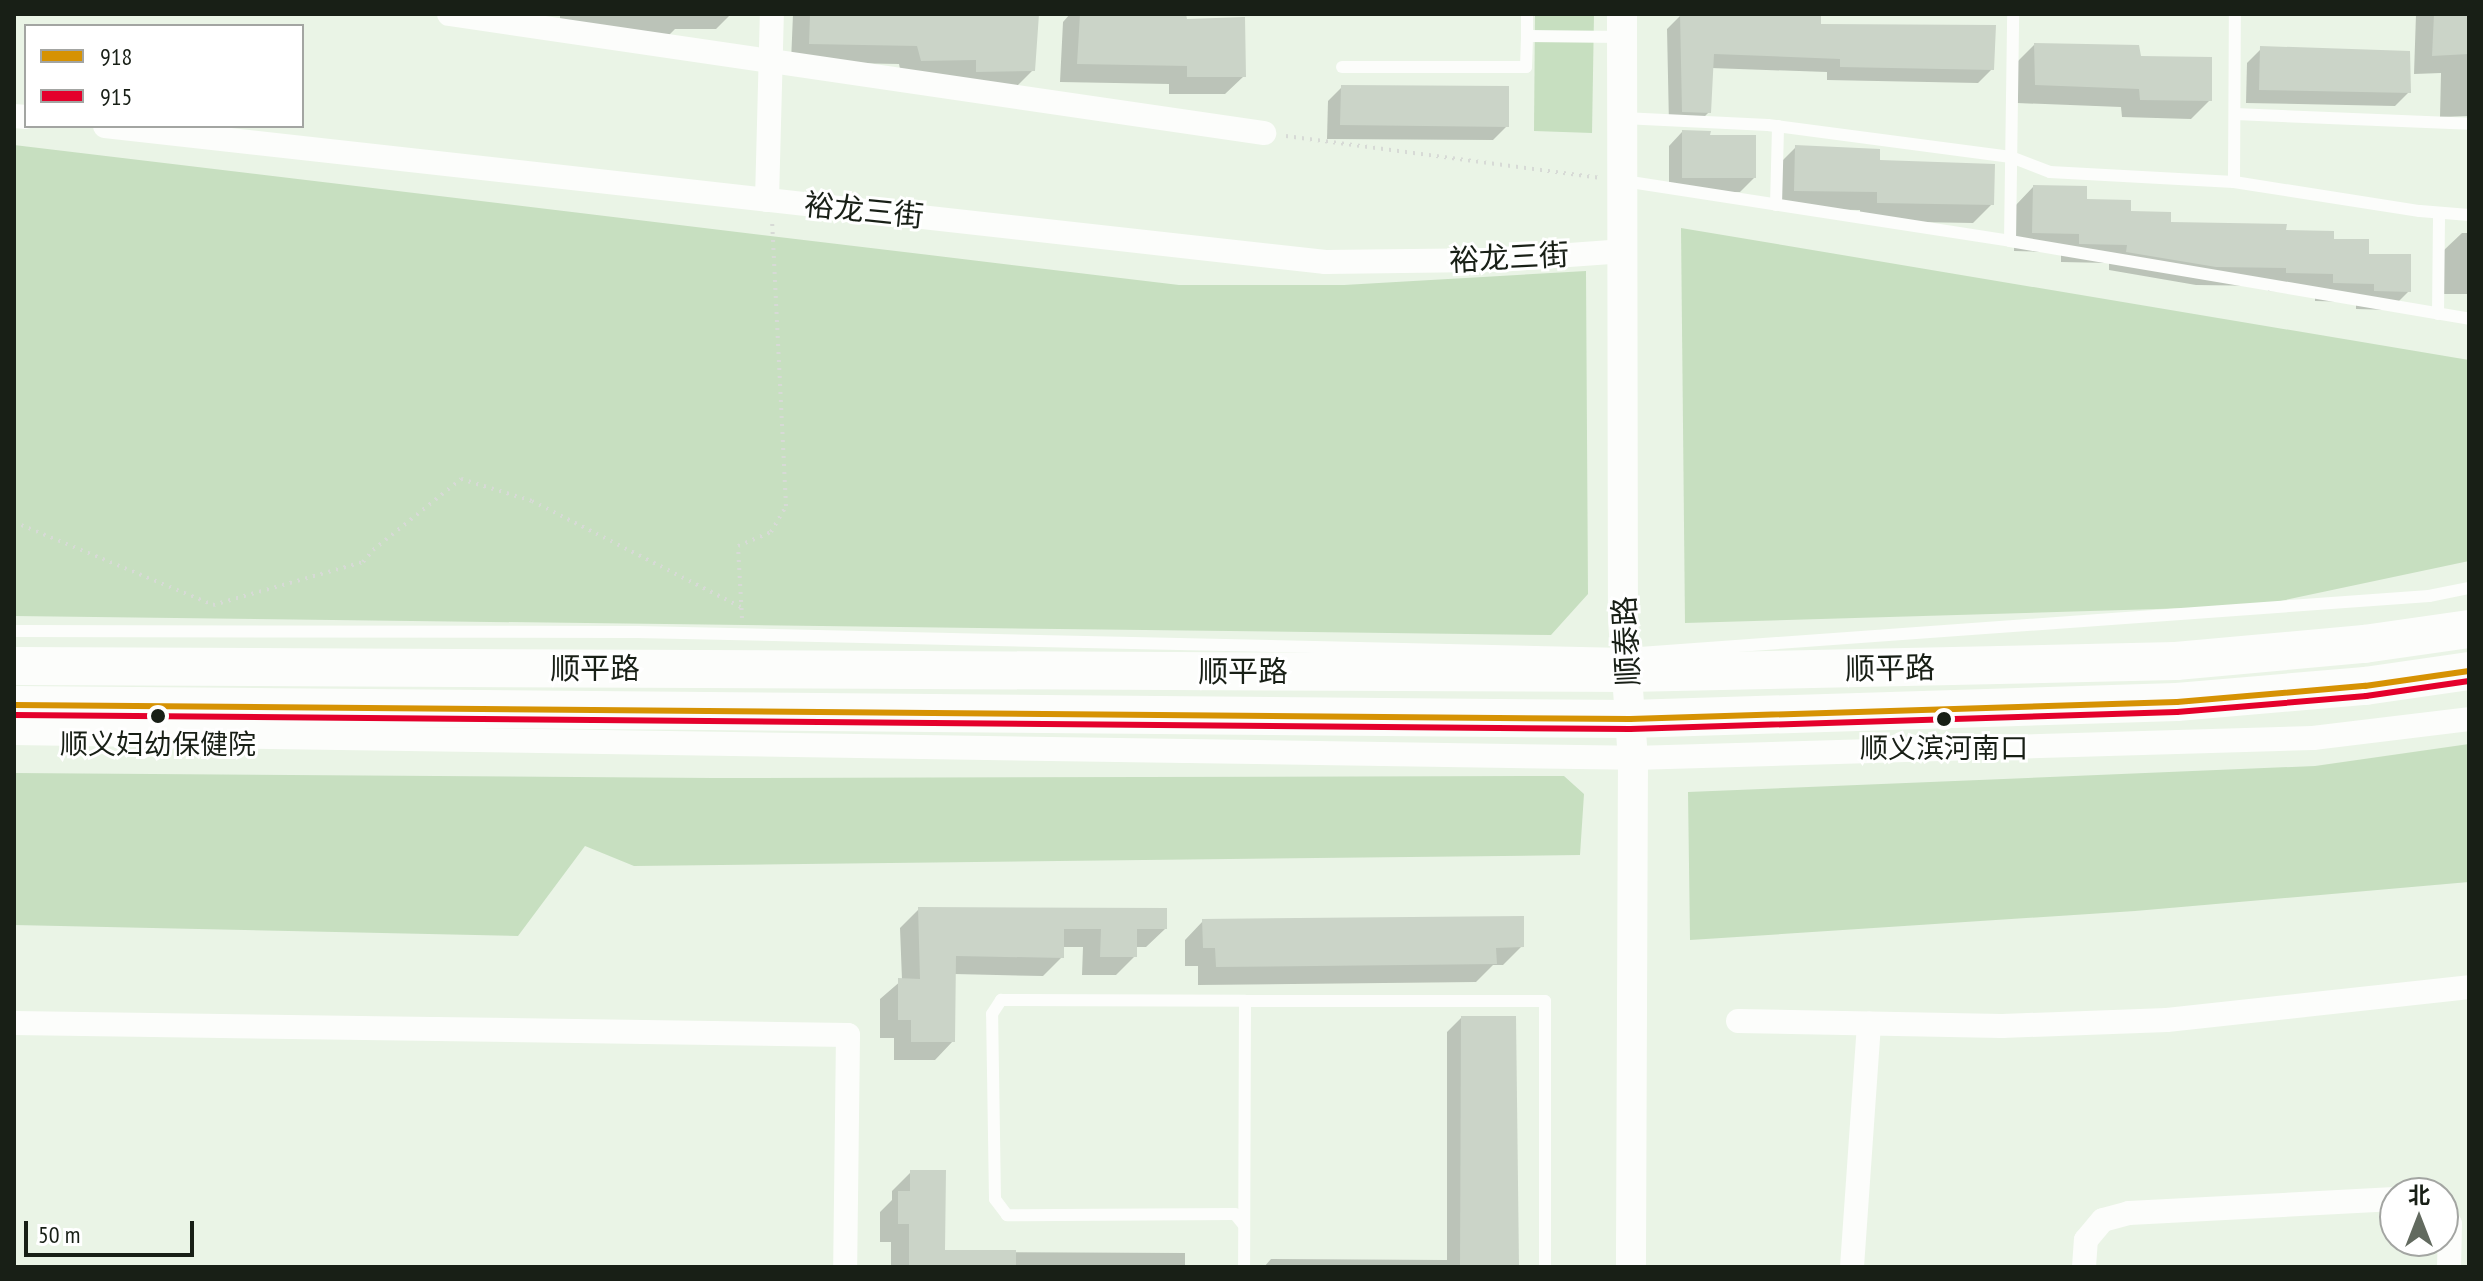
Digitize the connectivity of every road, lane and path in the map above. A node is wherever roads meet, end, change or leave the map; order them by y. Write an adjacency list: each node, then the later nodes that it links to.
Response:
1 (449, 14): 8 (street)
2 (772, 14): 8 (street)
3 (1527, 14): 7 (lane)
4 (2013, 14): 16 (lane)
5 (2235, 14): 10 (lane)
6 (1622, 26): 7 (lane); 11 (street, 顺泰路)
7 (1527, 36): 9 (lane)
8 (771, 63): 15 (street); 19 (street)
9 (1342, 67)
10 (2235, 114): 12 (lane); 18 (lane)
11 (1623, 118): 13 (lane); 17 (street, 顺泰路)
12 (2469, 124)
13 (1778, 126): 16 (lane); 20 (lane)
14 (123, 128): 19 (street, 裕龙三街)
15 (1264, 133): 17 (path)
16 (2011, 157): 18 (lane); 23 (lane)
17 (1624, 181): 20 (lane); 24 (street, 顺泰路)
18 (2234, 182): 21 (lane)
19 (767, 200): 24 (street, 裕龙三街); 29 (path)
20 (1776, 205): 23 (lane)
21 (2439, 213): 22 (lane); 25 (lane)
22 (2469, 215)
23 (2010, 241): 25 (lane)
24 (1625, 251): 33 (street, 顺泰路)
25 (2438, 314): 26 (lane)
26 (2469, 319)
27 (14, 522): 29 (path)
28 (2469, 588): 33 (lane)
29 (741, 607): 32 (path)
30 (2469, 629): 33 (main road, 顺平路)
31 (14, 631): 32 (lane)
32 (742, 635): 33 (lane)
33 (1627, 663): 34 (main road, 顺平路); 37 (street, 顺泰路)
34 (14, 666)
35 (2469, 671): 37 (main road, 顺平路)
36 (14, 705): 37 (main road, 顺平路)
37 (1630, 719): 40 (street, 顺泰路)
38 (2469, 719): 40 (street)
39 (14, 733): 40 (street)
40 (1633, 758): 51 (street, 顺泰路)
41 (2469, 987): 45 (street)
42 (1245, 1001): 47 (lane); 47 (lane); 50 (lane)
43 (1738, 1021): 45 (street)
44 (14, 1023): 48 (street)
45 (1869, 1024): 52 (street)
46 (2379, 1200): 53 (street)
47 (1243, 1224): 49 (lane)
48 (845, 1267)
49 (1244, 1267)
50 (1545, 1267)
51 (1631, 1267)
52 (1852, 1267)
53 (2084, 1267)

